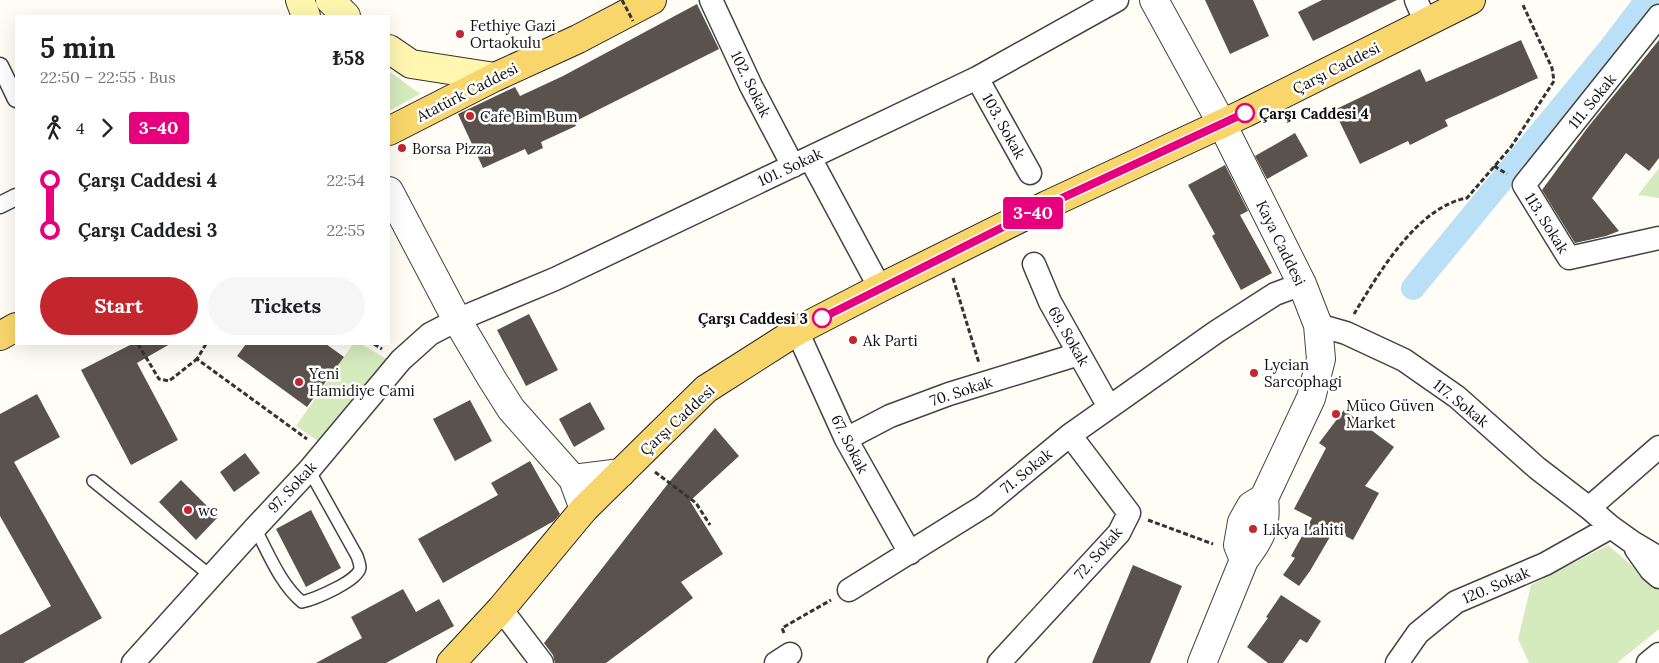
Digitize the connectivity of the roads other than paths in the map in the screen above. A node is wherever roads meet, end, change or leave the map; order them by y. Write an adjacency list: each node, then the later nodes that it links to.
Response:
1 (291, 0): 11 (main road)
2 (300, 0): 12 (main road)
3 (316, 0): 13 (main road)
4 (330, 0): 14 (main road)
5 (652, 0): 18 (main road, Atatürk Caddesi)
6 (711, 0): 23 (street, 102. Sokak)
7 (1117, 0): 19 (street, 101. Sokak)
8 (1154, 0): 21 (street, Kaya Caddesi)
9 (1471, 0): 10 (main road, Çarşı Caddesi)
10 (1421, 12): 21 (main road, Çarşı Caddesi)
11 (293, 15)
12 (306, 15)
13 (325, 15)
14 (345, 15)
15 (1659, 16): 25 (street, 111. Sokak)
16 (390, 50): 18 (main road)
17 (0, 66): 20 (street)
18 (495, 77): 22 (main road, Atatürk Caddesi)
19 (977, 78): 23 (street, 101. Sokak); 24 (street, 103. Sokak)
20 (15, 97)
21 (1222, 124): 31 (street, Kaya Caddesi); 32 (main road, Çarşı Caddesi)
22 (390, 130)
23 (801, 162): 32 (street, 102. Sokak); 33 (street, 101. Sokak)
24 (1030, 173)
25 (1524, 185): 29 (street, 113. Sokak)
26 (390, 193): 33 (street)
27 (15, 198): 28 (street)
28 (0, 205)
29 (1659, 238)
30 (1034, 264): 38 (street, 69. Sokak)
31 (1302, 284): 34 (street, Kaya Caddesi); 39 (street, 71. Sokak)
32 (880, 288): 36 (main road, Çarşı Caddesi)
33 (457, 320): 43 (street, 97. Sokak); 45 (street)
34 (1318, 325): 47 (street, 117. Sokak); 63 (street, Kaya Caddesi)
35 (15, 328): 37 (main road)
36 (797, 332): 41 (street, 67. Sokak); 44 (main road, Çarşı Caddesi)
37 (0, 336)
38 (1079, 354): 39 (street, 69. Sokak); 41 (street, 70. Sokak)
39 (1109, 407): 40 (street, 71. Sokak)
40 (1070, 435): 52 (street, 71. Sokak); 62 (street, 72. Sokak)
41 (846, 439): 52 (street, 67. Sokak)
42 (1659, 447): 47 (street)
43 (308, 470): 50 (street, 97. Sokak); 50 (lane)
44 (621, 473): 45 (street); 48 (main road, Çarşı Caddesi)
45 (573, 479): 48 (street)
46 (93, 481): 54 (lane)
47 (1589, 508): 49 (street, 117. Sokak)
48 (584, 509): 57 (main road, Çarşı Caddesi)
49 (1611, 527): 51 (street, 117. Sokak); 64 (street, 120. Sokak)
50 (255, 528): 54 (street, 97. Sokak)
51 (1632, 542): 53 (street, 117. Sokak); 55 (street)
52 (910, 553): 56 (street, 71. Sokak)
53 (1659, 558)
54 (211, 576): 59 (street, 97. Sokak)
55 (1659, 577)
56 (849, 590)
57 (501, 609): 60 (main road, Çarşı Caddesi); 61 (street)
58 (1659, 654): 65 (street)
59 (133, 663)
60 (451, 663)
61 (542, 663)
62 (999, 663)
63 (1202, 663)
64 (1397, 663)
65 (1648, 663)

